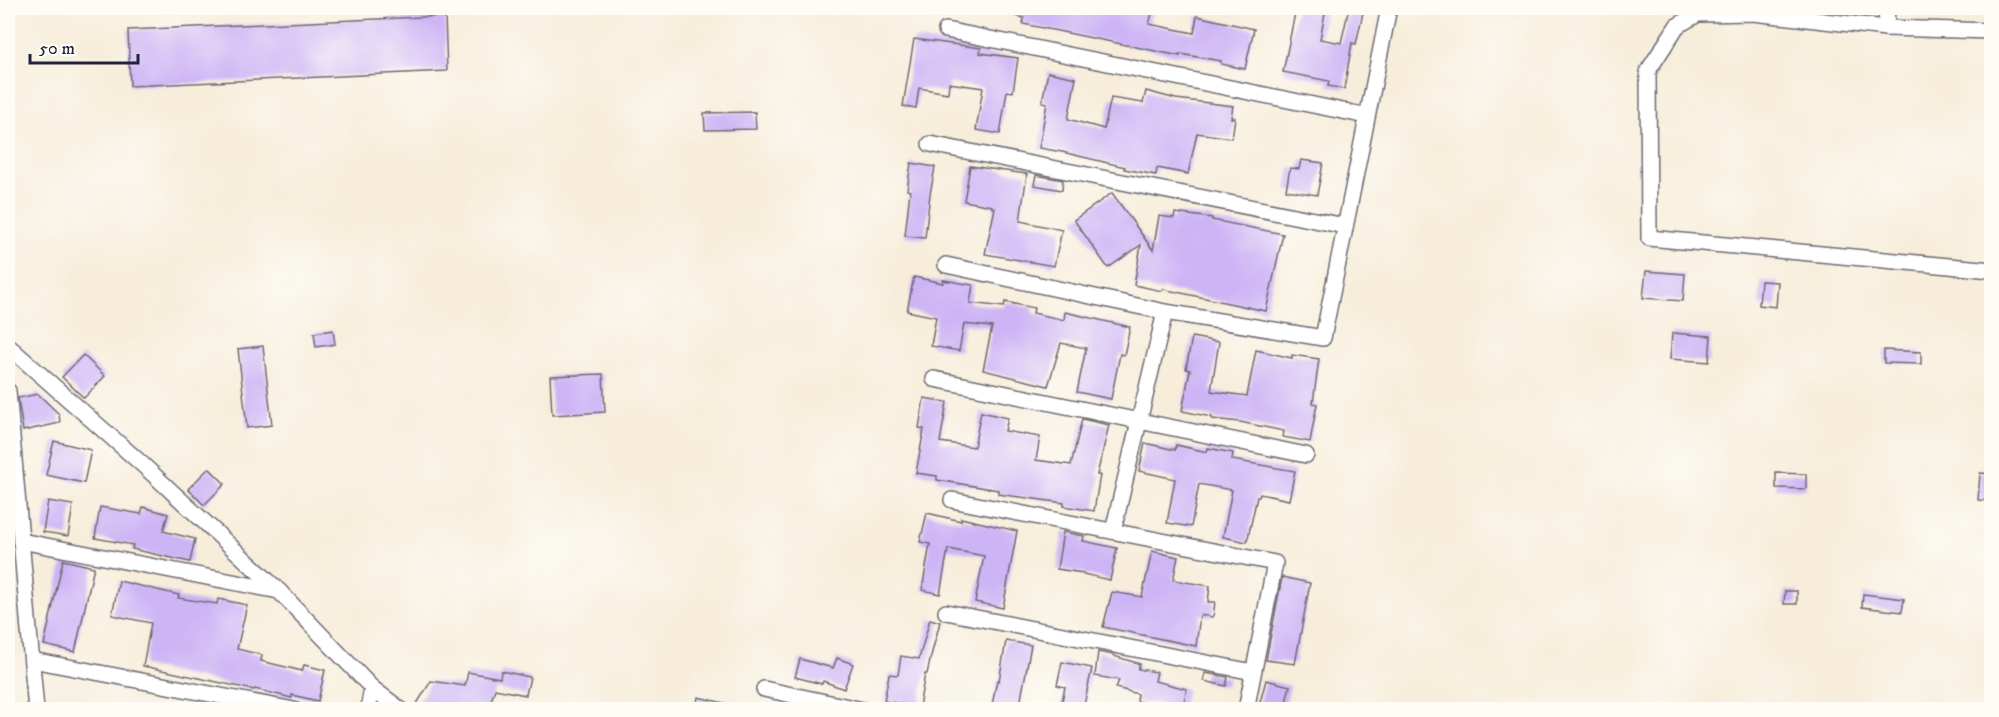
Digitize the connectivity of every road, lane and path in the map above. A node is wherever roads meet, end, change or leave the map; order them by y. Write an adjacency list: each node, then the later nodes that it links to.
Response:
1 (1389, 8): 6 (street)
2 (1887, 8): 3 (street)
3 (1886, 28): 5 (street); 10 (street)
4 (946, 30): 6 (street)
5 (1992, 31)
6 (1367, 116): 8 (street)
7 (930, 144): 8 (street)
8 (1345, 226): 11 (street)
9 (946, 265): 11 (street)
10 (1992, 270)
11 (1166, 312): 15 (street)
12 (8, 346): 20 (street)
13 (934, 379): 15 (street)
14 (8, 391): 19 (street)
15 (1140, 421): 16 (street); 18 (street)
16 (1306, 455)
17 (952, 500): 18 (street)
18 (1113, 531): 23 (street)
19 (21, 541): 20 (street); 22 (street)
20 (279, 591): 24 (street)
21 (946, 612): 23 (street)
22 (32, 660): 26 (street); 27 (street)
23 (1253, 672): 31 (street)
24 (372, 688): 28 (street); 29 (street)
25 (764, 689): 30 (street)
26 (36, 710)
27 (294, 710)
28 (368, 710)
29 (401, 710)
30 (862, 710)
31 (1246, 710)

